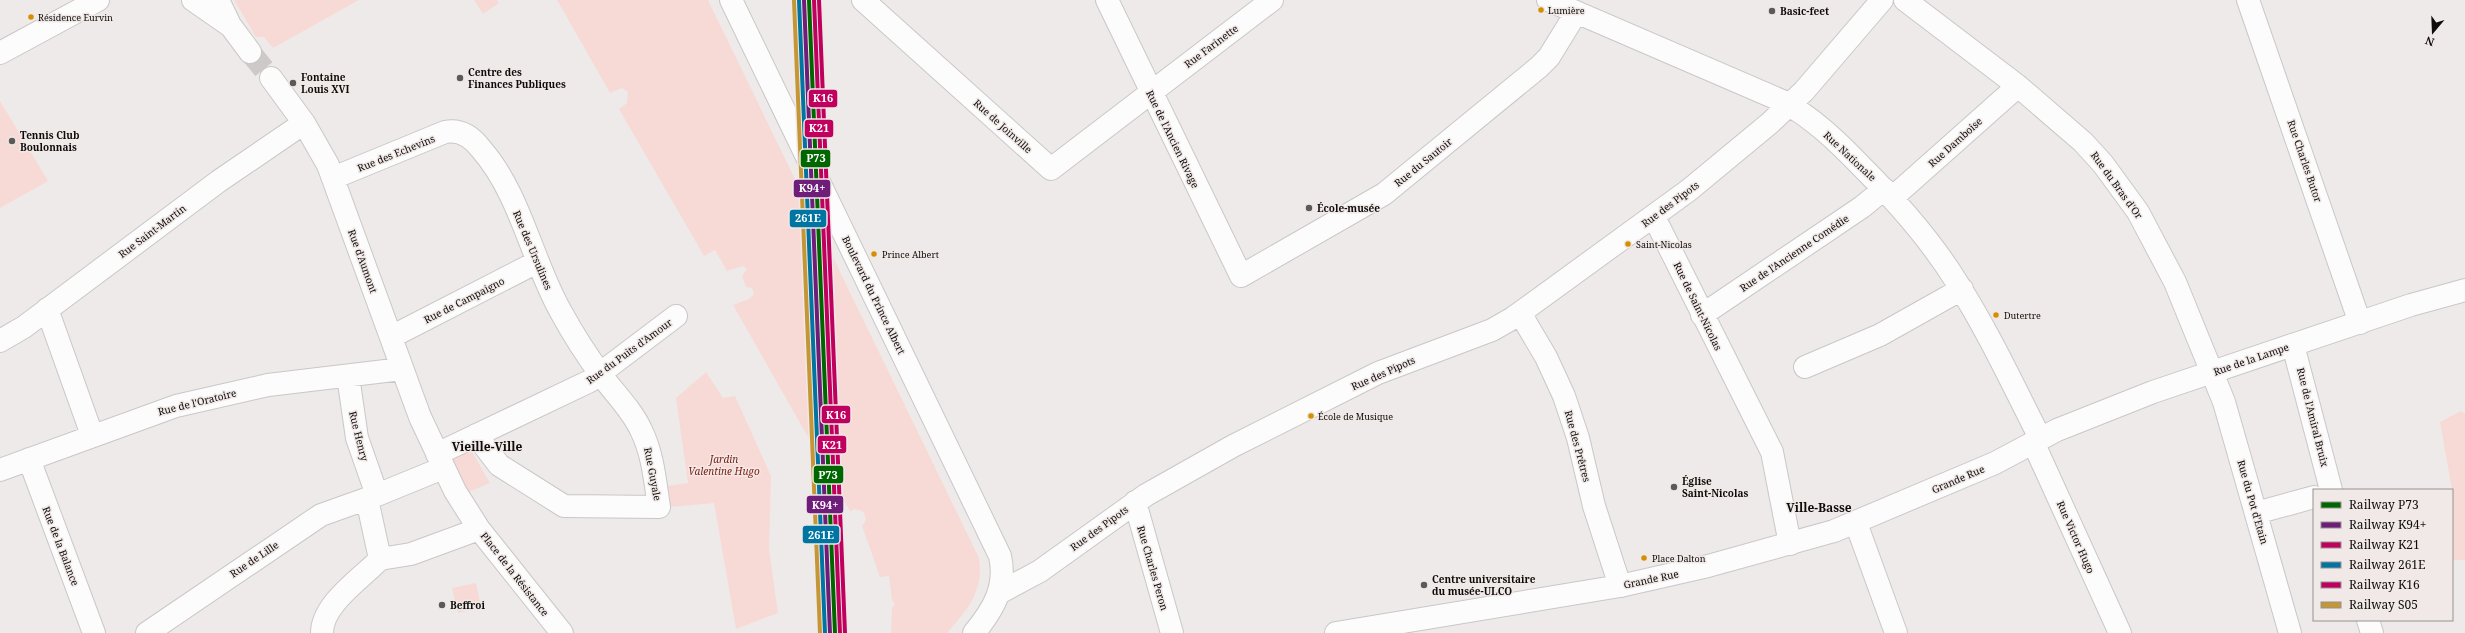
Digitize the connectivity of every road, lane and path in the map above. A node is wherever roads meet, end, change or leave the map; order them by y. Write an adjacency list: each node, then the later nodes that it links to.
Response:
1 (98, 0): 15 (street)
2 (193, 0): 13 (street)
3 (218, 0): 13 (street)
4 (732, 0): 58 (street, Boulevard du Prince Albert)
5 (863, 0): 18 (street, Rue de Joinville)
6 (1107, 0): 18 (street, Rue de l'Ancien Rivage)
7 (1272, 0): 18 (street, Rue Farinette)
8 (1548, 0): 12 (street, Rue Nationale)
9 (1882, 0): 19 (street, Rue des Pipots)
10 (1905, 0): 17 (street, Rue du Bras d'Or)
11 (2248, 0): 33 (street, Rue Charles Butor)
12 (1576, 13): 19 (street, Rue Nationale); 26 (street, Rue du Sautoir)
13 (230, 26): 14 (street)
14 (250, 52)
15 (0, 53)
16 (271, 78): 20 (street, Rue d'Aumont)
17 (2018, 86): 23 (street, Rue Damboise); 39 (street, Rue du Bras d'Or)
18 (1150, 93): 26 (street, Rue de l'Ancien Rivage)
19 (1790, 105): 23 (street, Rue Nationale); 24 (street, Rue des Pipots)
20 (304, 122): 22 (street, Rue d'Aumont); 29 (street, Rue Saint-Martin)
21 (459, 132): 22 (street, Rue des Echevins); 25 (street, Rue des Ursulines)
22 (333, 178): 34 (street, Rue d'Aumont)
23 (1888, 193): 27 (street, Rue Nationale); 31 (street, Rue de l'Ancienne Comédie)
24 (1654, 217): 30 (street, Rue des Pipots); 31 (street, Rue de Saint-Nicolas)
25 (537, 262): 34 (street, Rue de Campaigno); 40 (street, Rue des Ursulines)
26 (1240, 276)
27 (1962, 289): 37 (street); 44 (street, Rue Nationale)
28 (2465, 290): 33 (street, Rue de la Lampe)
29 (47, 309): 35 (street, Rue Saint-Martin); 43 (street)
30 (1520, 313): 51 (street, Rue des Pipots); 57 (street, Rue des Prêtres)
31 (1702, 315): 55 (street, Rue de Saint-Nicolas)
32 (676, 316): 40 (street, Rue du Puits d'Amour)
33 (2360, 323): 36 (street, Rue de la Lampe)
34 (396, 335): 38 (street, Rue d'Aumont)
35 (0, 341)
36 (2293, 345): 39 (street, Rue de la Lampe); 48 (street, Rue de l'Amiral Bruix)
37 (1805, 367)
38 (402, 369): 41 (street, Rue de l'Oratoire); 46 (street, Rue d'Aumont)
39 (2212, 372): 44 (street, Rue de la Lampe); 52 (street, Rue du Pot d'Etain)
40 (600, 374): 42 (street, Rue du Puits d'Amour); 42 (street, Rue Guyale)
41 (348, 378): 43 (street, Rue de l'Oratoire); 49 (street, Rue Henry)
42 (485, 430): 46 (street, Rue du Puits d'Amour)
43 (92, 435): 45 (street, Rue de l'Oratoire)
44 (2036, 440): 54 (street, Grande Rue); 68 (street, Rue Victor Hugo)
45 (29, 459): 47 (street, Rue de l'Oratoire); 60 (street, Rue de la Balance)
46 (440, 461): 49 (street, Rue de Lille); 53 (street, Place de la Résistance)
47 (0, 470)
48 (2331, 489)
49 (372, 497): 56 (street, Rue Henry); 61 (street, Rue de Lille)
50 (2313, 497): 52 (street)
51 (1135, 502): 58 (street, Rue des Pipots); 65 (street, Rue Charles Peron)
52 (2256, 513): 69 (street, Rue du Pot d'Etain)
53 (474, 522): 56 (street); 63 (street, Place de la Résistance)
54 (1856, 523): 55 (street, Grande Rue); 67 (street)
55 (1790, 544): 57 (street, Grande Rue)
56 (380, 559): 62 (street)
57 (1620, 586): 66 (street, Grande Rue)
58 (999, 593): 64 (street)
59 (2368, 621): 70 (street)
60 (94, 633)
61 (148, 633)
62 (322, 633)
63 (562, 633)
64 (974, 633)
65 (1172, 633)
66 (1336, 633)
67 (1896, 633)
68 (2120, 633)
69 (2290, 633)
70 (2372, 633)

